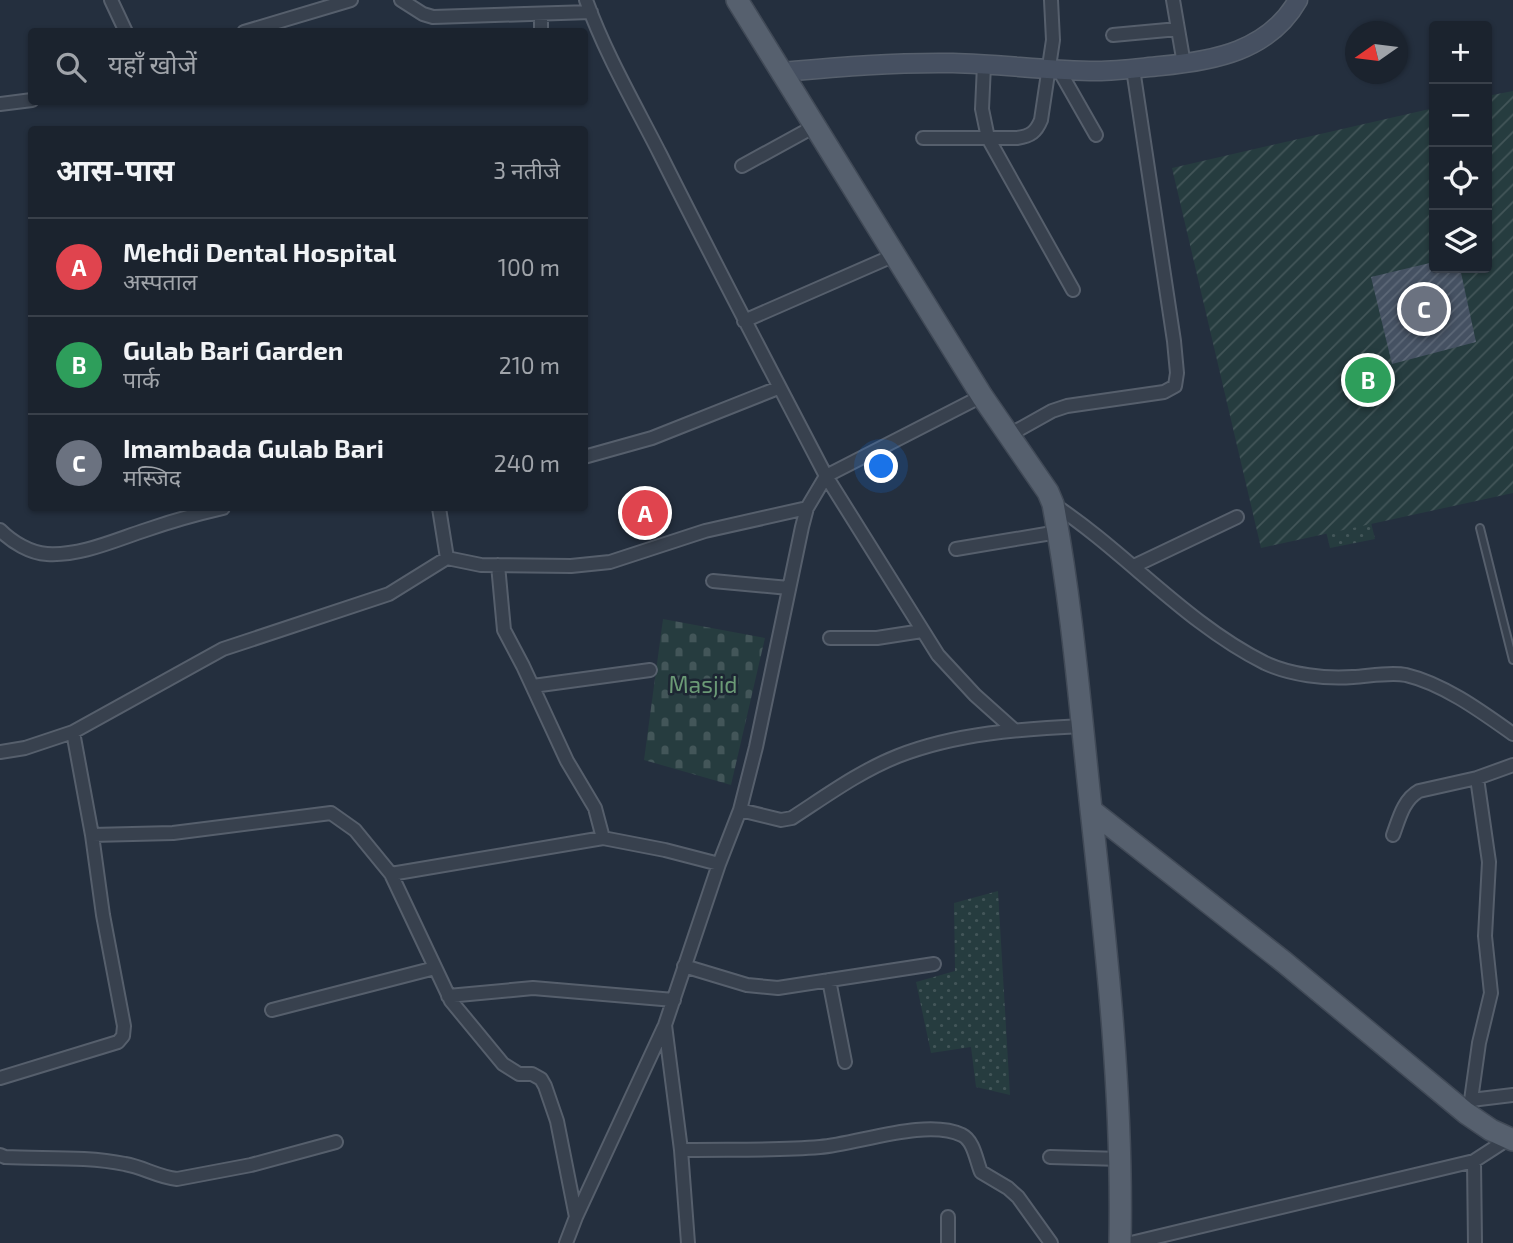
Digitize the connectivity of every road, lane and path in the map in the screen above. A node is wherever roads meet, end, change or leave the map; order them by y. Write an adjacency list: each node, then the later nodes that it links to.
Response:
1 (111, 0): 10 (street)
2 (351, 0): 11 (street)
3 (401, 0): 9 (street)
4 (737, 0): 19 (main road)
5 (1051, 0): 18 (street)
6 (1173, 0): 13 (street)
7 (1298, 0): 15 (street)
8 (588, 6): 9 (street); 29 (street)
9 (541, 14): 12 (street)
10 (124, 28)
11 (257, 28)
12 (541, 28)
13 (1178, 29): 14 (street); 15 (street)
14 (1113, 34)
15 (1184, 64): 17 (street)
16 (984, 65): 18 (street); 19 (street); 25 (street)
17 (1133, 69): 18 (street); 32 (street)
18 (1054, 70): 23 (street); 25 (street)
19 (782, 72): 22 (main road)
20 (28, 100): 21 (street)
21 (0, 104)
22 (815, 125): 26 (street); 27 (main road)
23 (1096, 135)
24 (923, 138): 25 (street)
25 (988, 138): 28 (street)
26 (742, 166)
27 (895, 255): 29 (street); 31 (main road)
28 (1073, 290)
29 (744, 321): 30 (street)
30 (778, 388): 33 (street); 34 (street)
31 (982, 396): 32 (main road); 34 (street)
32 (1009, 435): 35 (main road)
33 (588, 456)
34 (826, 476): 36 (street); 50 (street)
35 (1053, 504): 42 (main road); 47 (street)
36 (807, 508): 46 (street); 49 (street)
37 (212, 511): 43 (street)
38 (439, 511): 45 (street)
39 (1237, 517): 47 (street)
40 (1480, 528): 52 (lane)
41 (0, 530): 43 (street)
42 (1058, 532): 44 (street); 55 (main road)
43 (6, 544)
44 (956, 550)
45 (447, 558): 46 (street); 57 (street)
46 (498, 565): 54 (street)
47 (1134, 566): 58 (street)
48 (713, 581): 49 (street)
49 (789, 587): 62 (street)
50 (922, 631): 51 (street); 56 (street)
51 (830, 638)
52 (1513, 660)
53 (650, 670): 54 (street)
54 (533, 686): 66 (street)
55 (1083, 726): 56 (street); 63 (main road)
56 (1013, 729): 62 (street)
57 (73, 732): 59 (street); 64 (street)
58 (1513, 734)
59 (0, 752)
60 (1513, 765): 61 (street)
61 (1477, 778): 65 (street); 80 (street)
62 (740, 810): 67 (street)
63 (1092, 811): 80 (main road); 86 (main road)
64 (92, 835): 68 (street); 78 (street)
65 (1393, 835)
66 (603, 838): 67 (street); 68 (street)
67 (719, 864): 70 (street)
68 (391, 874): 71 (street)
69 (934, 964): 72 (street)
70 (684, 966): 72 (street); 74 (street)
71 (435, 968): 73 (street); 75 (street)
72 (829, 980): 77 (street)
73 (448, 996): 74 (street); 88 (street)
74 (674, 1000): 76 (street)
75 (272, 1010)
76 (665, 1025): 83 (street); 88 (street)
77 (845, 1062)
78 (0, 1078)
79 (1513, 1095): 80 (street)
80 (1469, 1106): 81 (main road)
81 (1511, 1140): 87 (street)
82 (336, 1142): 84 (street)
83 (681, 1150): 91 (street); 93 (street)
84 (0, 1155)
85 (1050, 1157): 86 (street)
86 (1121, 1160): 94 (main road)
87 (1474, 1161): 95 (street); 96 (street)
88 (576, 1217): 90 (street)
89 (948, 1217): 92 (street)
90 (566, 1243)
91 (688, 1243)
92 (948, 1243)
93 (1051, 1243)
94 (1120, 1243)
95 (1131, 1243)
96 (1475, 1243)

